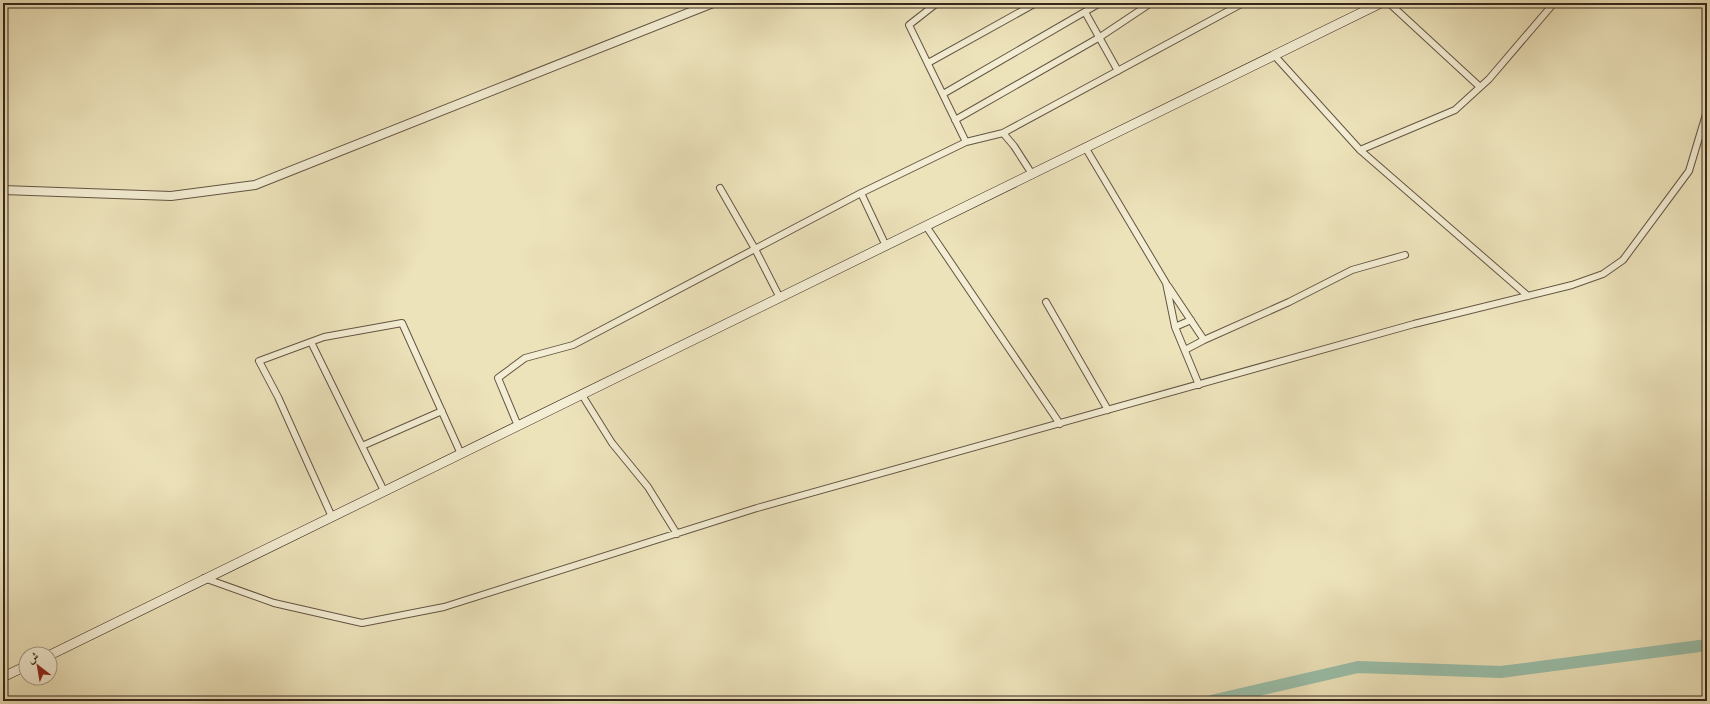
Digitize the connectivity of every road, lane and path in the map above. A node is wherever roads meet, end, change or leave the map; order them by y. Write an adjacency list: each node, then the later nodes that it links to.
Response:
1 (713, 3): 25 (street)
2 (937, 3): 13 (street)
3 (1036, 3): 13 (street)
4 (1100, 3): 10 (street)
5 (1152, 3): 11 (street)
6 (1243, 3): 14 (street)
7 (1381, 3): 12 (main road)
8 (1389, 3): 15 (street)
9 (1554, 3): 15 (street)
10 (1085, 12): 11 (street); 16 (street)
11 (1100, 37): 14 (street); 18 (street)
12 (1274, 55): 21 (main road); 22 (street)
13 (928, 63): 16 (street)
14 (1118, 71): 19 (street)
15 (1480, 87): 22 (street)
16 (943, 94): 18 (street)
17 (1707, 111): 32 (street)
18 (955, 120): 20 (street)
19 (1003, 133): 20 (street); 23 (street)
20 (966, 142): 26 (street)
21 (1085, 147): 23 (main road); 31 (street)
22 (1360, 150): 32 (street)
23 (1032, 174): 27 (main road)
24 (720, 188): 29 (street)
25 (3, 190)
26 (861, 193): 28 (street); 29 (street)
27 (926, 226): 28 (main road); 44 (street)
28 (886, 246): 33 (main road)
29 (756, 249): 33 (street); 45 (street)
30 (1405, 254): 37 (street)
31 (1166, 283): 35 (street); 36 (street)
32 (1528, 296): 40 (street)
33 (780, 298): 41 (main road)
34 (1046, 302): 42 (street)
35 (1191, 320): 36 (street); 37 (street)
36 (1175, 327): 39 (street)
37 (1204, 340): 39 (street)
38 (311, 342): 43 (street); 46 (street); 49 (street)
39 (1185, 350): 40 (street)
40 (1199, 385): 42 (street)
41 (582, 395): 45 (main road); 50 (street)
42 (1108, 410): 44 (street)
43 (442, 411): 46 (street); 47 (street)
44 (1060, 424): 50 (street)
45 (518, 426): 47 (main road)
46 (362, 446): 48 (street)
47 (461, 454): 48 (main road)
48 (384, 491): 49 (main road)
49 (332, 517): 51 (main road)
50 (677, 534): 51 (street)
51 (204, 578): 52 (main road)
52 (58, 651)
53 (18, 670): 54 (main road)
54 (3, 677)

